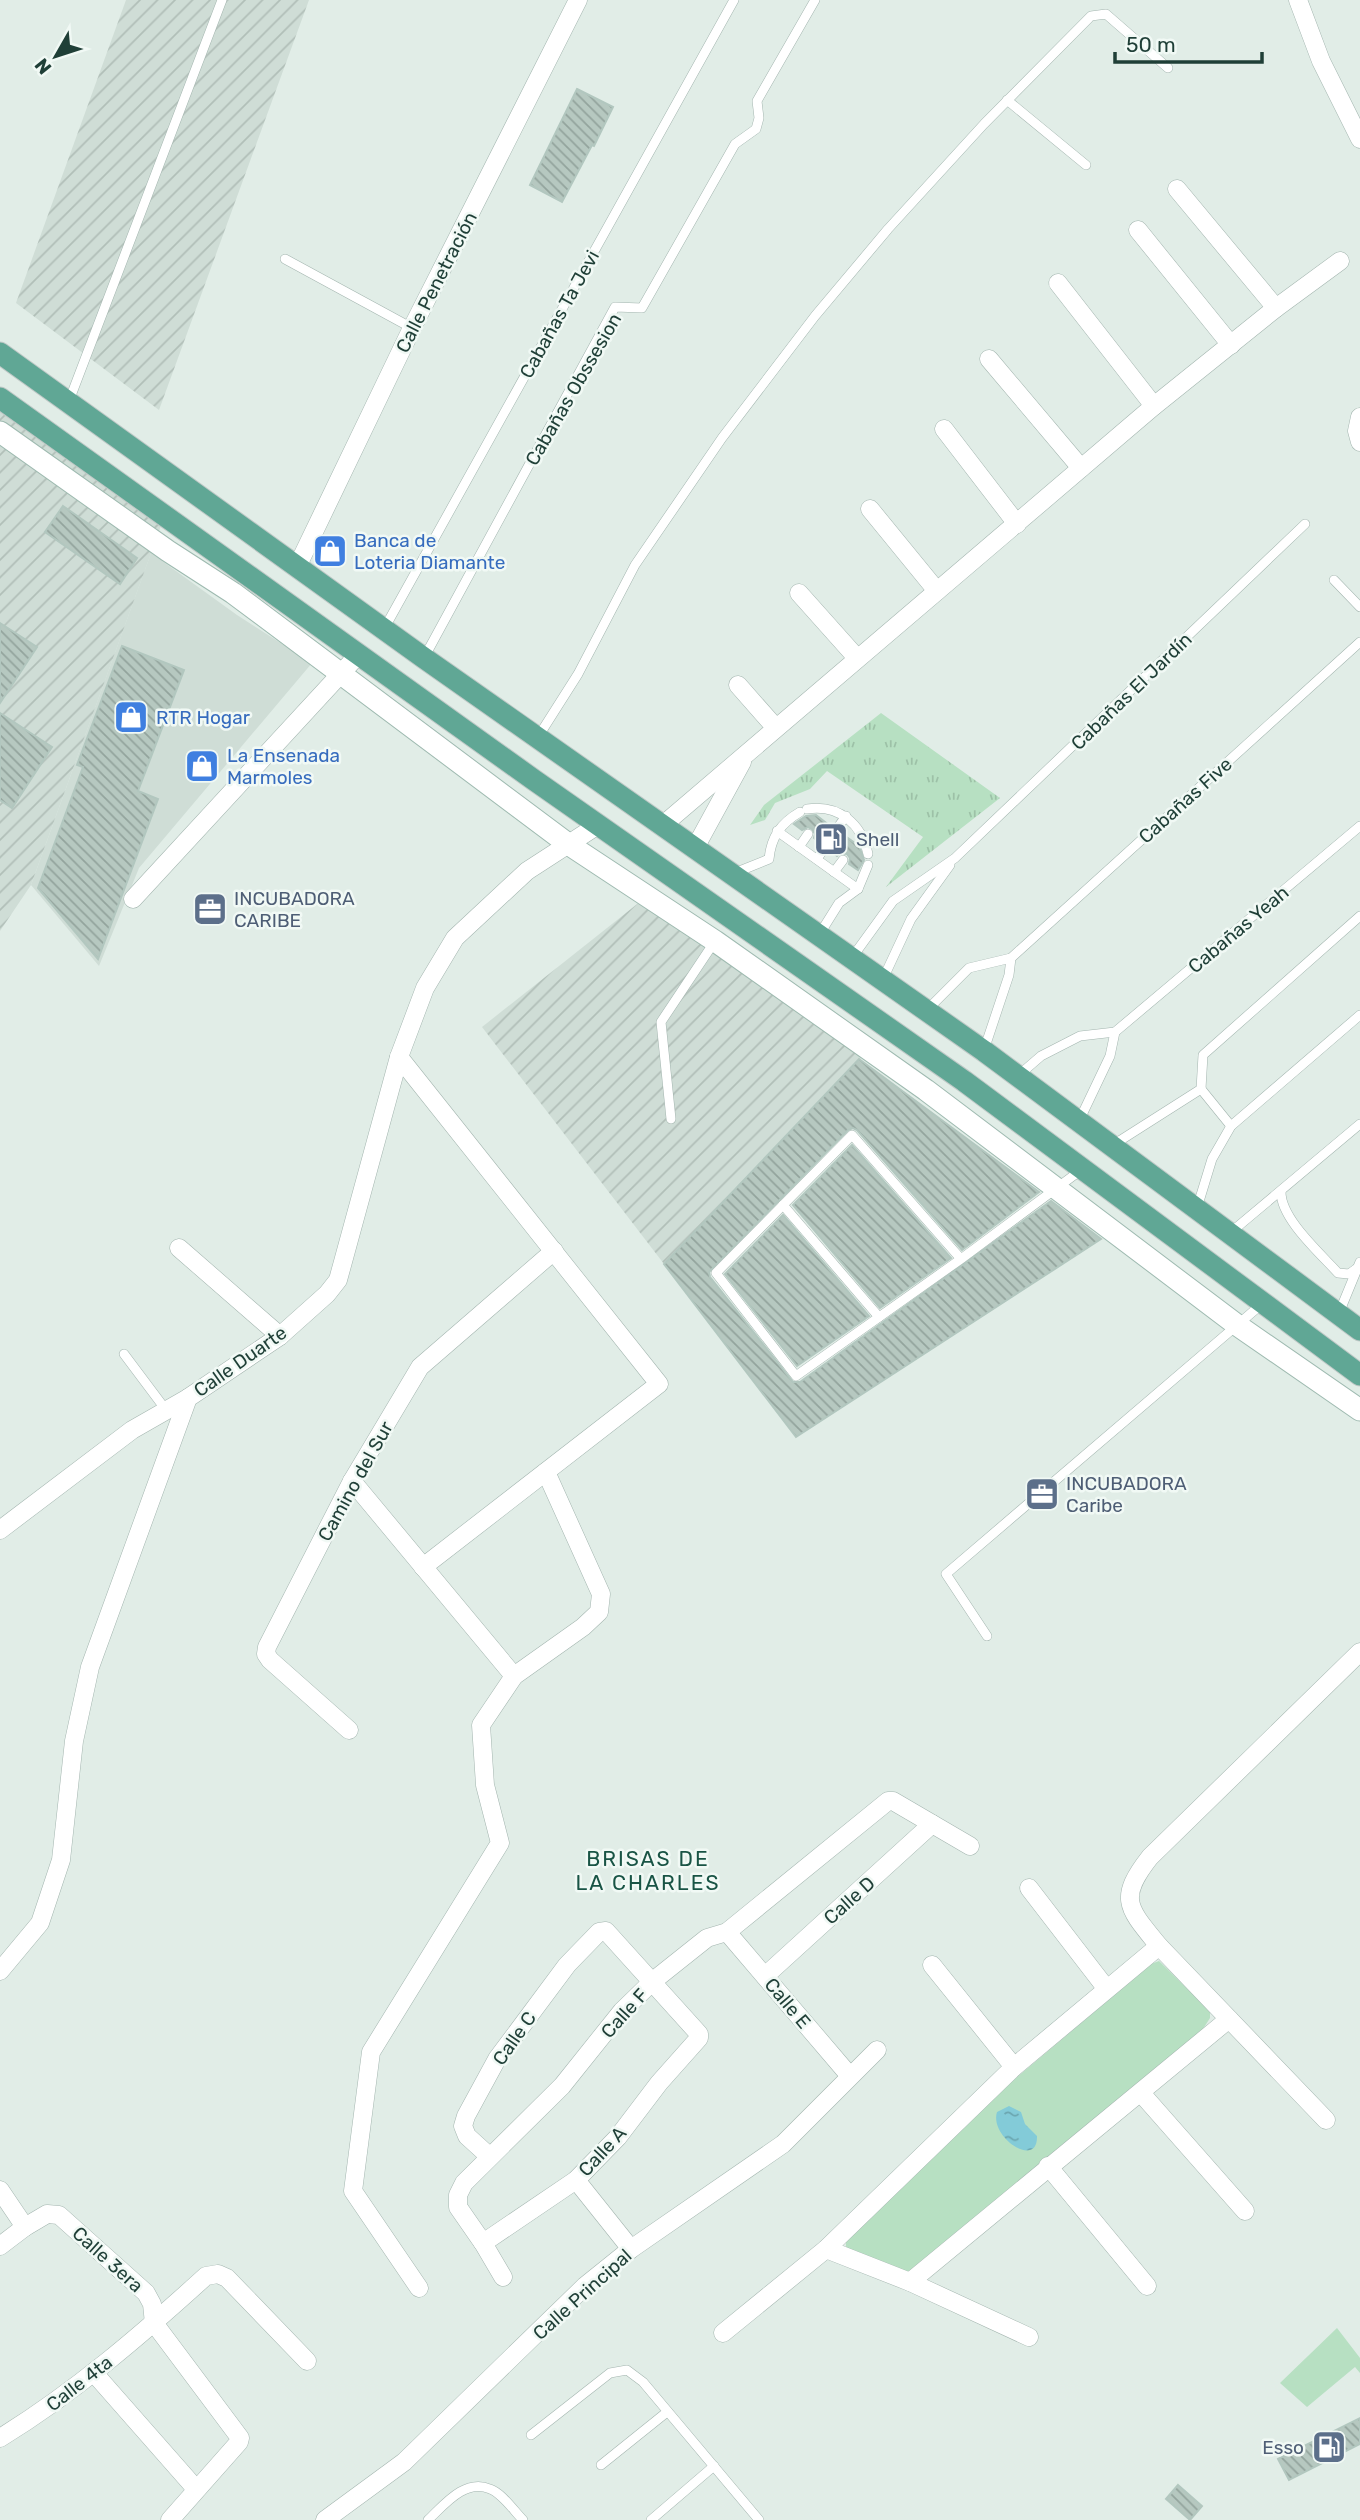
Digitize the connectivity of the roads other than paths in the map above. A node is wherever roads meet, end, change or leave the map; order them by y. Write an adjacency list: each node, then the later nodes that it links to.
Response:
1 (222, 0): 21 (lane)
2 (578, 0): 16 (street, Calle Penetración)
3 (734, 0): 36 (lane, Cabañas Ta Jevi)
4 (815, 0): 39 (lane, Cabañas Obssesion)
5 (1298, 0): 8 (street)
6 (1168, 68): 7 (lane)
7 (1007, 100): 9 (lane); 44 (lane)
8 (1360, 139)
9 (1086, 165)
10 (1177, 189): 15 (street)
11 (1138, 230): 17 (street)
12 (285, 259): 16 (lane)
13 (1340, 261): 15 (street)
14 (1058, 283): 22 (street)
15 (1276, 308): 17 (street)
16 (412, 328): 31 (street, Calle Penetración)
17 (1231, 345): 22 (street)
18 (0, 353): 21 (main road)
19 (989, 359): 27 (street)
20 (0, 397): 38 (main road)
21 (69, 402): 31 (main road)
22 (1154, 407): 27 (street)
23 (1360, 418): 26 (street)
24 (944, 429): 29 (street)
25 (0, 432): 41 (street)
26 (1360, 442)
27 (1082, 468): 29 (street)
28 (870, 509): 33 (street)
29 (1017, 524): 33 (street)
30 (1306, 524): 62 (lane, Cabañas El Jardín)
31 (297, 567): 36 (main road)
32 (1335, 580): 35 (lane)
33 (937, 591): 40 (street)
34 (799, 593): 40 (street)
35 (1360, 607)
36 (384, 629): 39 (main road)
37 (1360, 642): 73 (lane, Cabañas Five)
38 (358, 655): 41 (street); 49 (main road)
39 (424, 658): 44 (main road)
40 (857, 659): 43 (street)
41 (341, 674): 57 (street); 69 (street)
42 (737, 685): 43 (street)
43 (775, 727): 45 (street)
44 (538, 737): 50 (main road)
45 (747, 752): 50 (street); 60 (street)
46 (824, 809): 47 (lane); 48 (lane); 53 (lane)
47 (846, 816): 52 (lane); 54 (lane)
48 (818, 818)
49 (598, 825): 57 (street, Calle Duarte); 88 (main road)
50 (663, 825): 60 (main road)
51 (1360, 825): 78 (lane, Cabañas Yeah)
52 (836, 830)
53 (777, 831): 58 (lane); 67 (lane)
54 (861, 833): 56 (lane); 61 (lane)
55 (807, 834): 58 (lane)
56 (854, 843)
57 (568, 844): 72 (street); 80 (street, Calle Duarte)
58 (799, 847): 63 (lane)
59 (825, 847): 63 (lane)
60 (695, 848): 67 (main road)
61 (869, 853)
62 (955, 858): 74 (lane, Cabañas El Jardín); 75 (lane, Cabañas El Jardín)
63 (817, 859): 66 (lane)
64 (843, 860): 66 (lane)
65 (868, 865): 68 (lane)
66 (834, 872): 68 (lane)
67 (731, 874): 71 (main road)
68 (858, 889): 71 (lane)
69 (133, 899)
70 (1360, 916): 82 (lane)
71 (818, 937): 74 (main road)
72 (715, 941): 83 (lane); 89 (street)
73 (1011, 958): 76 (lane, Cabañas Five); 79 (lane)
74 (851, 960): 75 (main road)
75 (882, 981): 76 (main road)
76 (926, 1011): 79 (main road)
77 (1360, 1016): 86 (lane)
78 (1115, 1032): 81 (lane); 84 (lane)
79 (984, 1051): 81 (main road)
80 (399, 1056): 95 (street); 103 (street, Calle Duarte)
81 (1017, 1076): 84 (main road)
82 (1202, 1089): 86 (lane); 87 (lane)
83 (671, 1119)
84 (1079, 1121): 87 (main road)
85 (1360, 1124): 90 (lane)
86 (1231, 1126): 92 (lane)
87 (1112, 1145): 92 (main road)
88 (1083, 1169): 89 (lane); 98 (main road)
89 (1057, 1188): 96 (lane); 101 (street)
90 (1281, 1191): 93 (lane); 97 (lane)
91 (783, 1205): 96 (lane); 100 (lane); 100 (lane)
92 (1197, 1208): 93 (main road)
93 (1230, 1233): 99 (main road)
94 (179, 1248): 103 (street)
95 (554, 1251): 109 (street); 110 (street, Camino del Sur)
96 (961, 1259): 100 (lane)
97 (1358, 1265): 99 (lane)
98 (1263, 1303): 101 (lane); 105 (main road)
99 (1339, 1314): 102 (main road)
100 (879, 1317)
101 (1237, 1325): 108 (street); 113 (lane)
102 (1360, 1330)
103 (279, 1336): 106 (street, Calle Duarte)
104 (124, 1354): 107 (lane)
105 (1360, 1375)
106 (188, 1398): 107 (street); 123 (street, Calle Duarte)
107 (166, 1410): 111 (street)
108 (1360, 1410)
109 (546, 1472): 112 (street); 115 (street)
110 (352, 1481): 112 (street); 116 (street, Camino del Sur)
111 (0, 1530)
112 (423, 1567): 115 (street)
113 (987, 1636)
114 (1360, 1652): 121 (street)
115 (514, 1676): 146 (street)
116 (349, 1730)
117 (932, 1824): 118 (street); 120 (street, Calle F); 124 (street, Calle D)
118 (970, 1846)
119 (1029, 1888): 126 (street)
120 (727, 1932): 124 (street, Calle E); 125 (street, Calle F)
121 (1159, 1946): 126 (street); 127 (street)
122 (932, 1965): 129 (street)
123 (0, 1971)
124 (765, 1976): 130 (street, Calle E)
125 (653, 1981): 133 (street, Calle F); 133 (street, Calle C); 135 (street, Calle A)
126 (1107, 1988): 129 (street)
127 (1228, 2019): 131 (street); 132 (street)
128 (877, 2050): 130 (street, Calle Principal)
129 (1014, 2067): 142 (street)
130 (849, 2075): 141 (street, Calle Principal)
131 (1141, 2093): 134 (street); 137 (street)
132 (1326, 2120)
133 (489, 2156): 139 (street, Calle F)
134 (1048, 2166): 144 (street); 145 (street)
135 (576, 2180): 139 (street, Calle A); 141 (street)
136 (0, 2190): 138 (street)
137 (1245, 2211)
138 (25, 2227): 140 (street); 147 (street, Calle 3era)
139 (483, 2242): 143 (street, Calle F)
140 (0, 2246)
141 (631, 2249): 160 (street, Calle Principal)
142 (826, 2249): 144 (street); 148 (street)
143 (503, 2277)
144 (910, 2283): 149 (street)
145 (1147, 2286)
146 (419, 2288)
147 (154, 2323): 150 (street, Calle 4ta); 151 (street, Calle 4ta); 157 (street, Calle 3era)
148 (723, 2333)
149 (1029, 2337)
150 (307, 2361)
151 (94, 2373): 154 (street, Calle 4ta); 157 (street)
152 (667, 2412): 153 (lane); 155 (lane); 156 (lane)
153 (531, 2435)
154 (0, 2438)
155 (601, 2465)
156 (714, 2466): 158 (lane); 163 (lane)
157 (196, 2489): 159 (street)
158 (755, 2519)
159 (170, 2520)
160 (325, 2520)
161 (428, 2520): 162 (lane)
162 (523, 2520)
163 (651, 2520)

